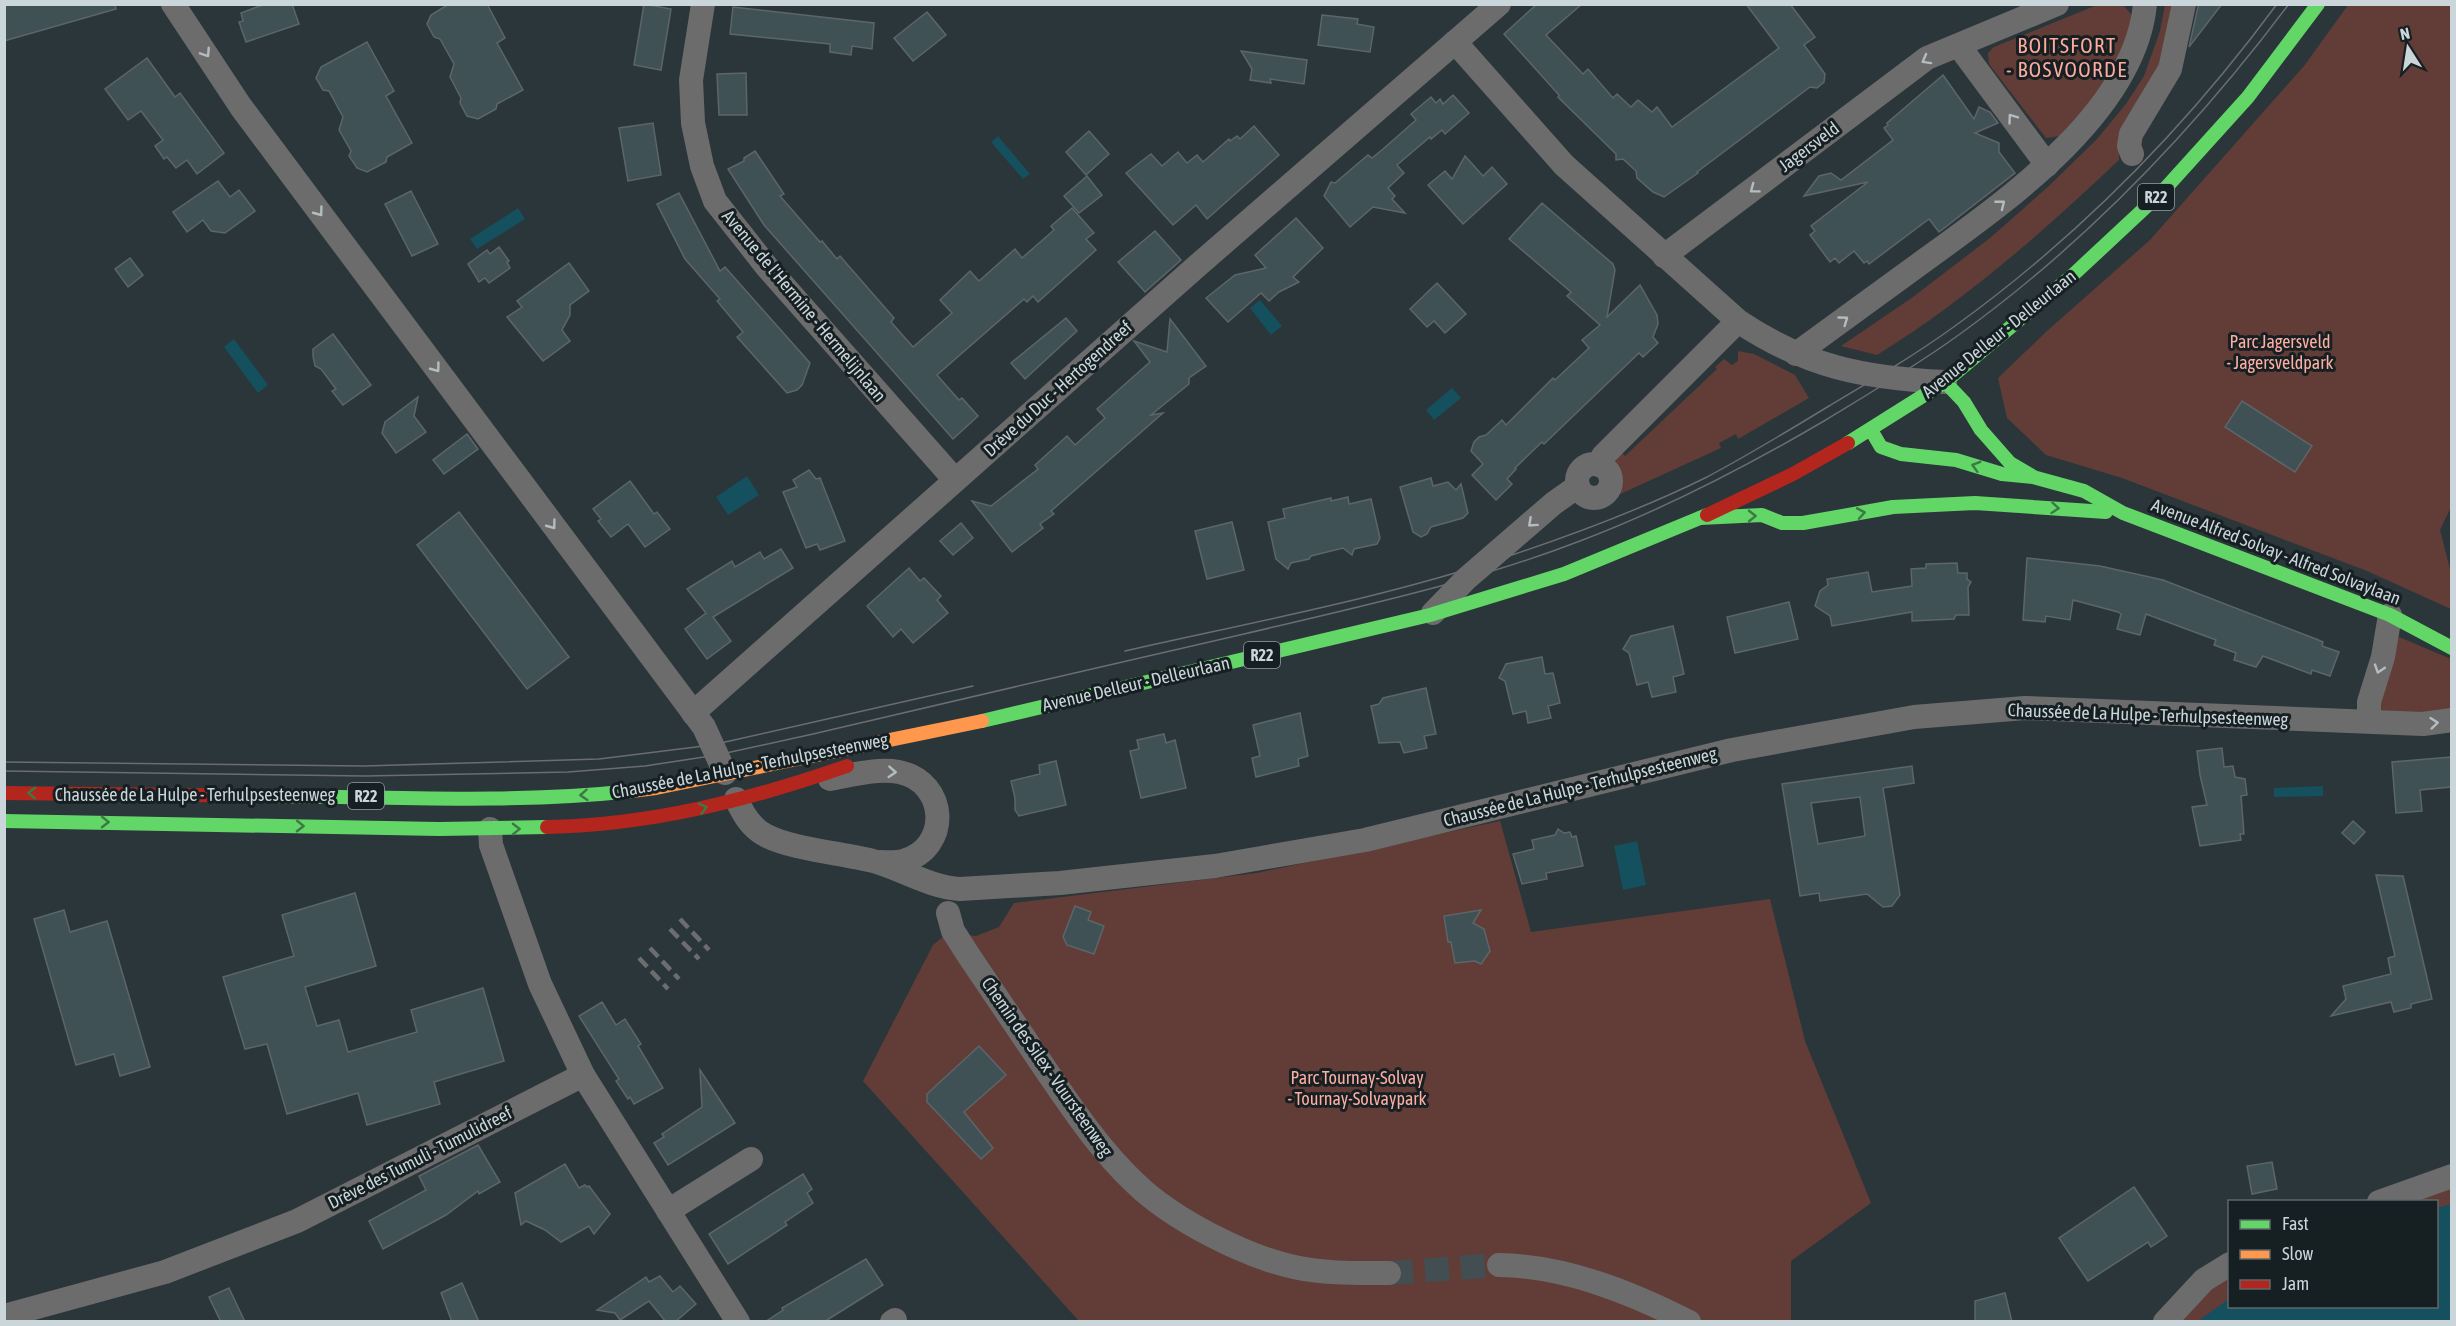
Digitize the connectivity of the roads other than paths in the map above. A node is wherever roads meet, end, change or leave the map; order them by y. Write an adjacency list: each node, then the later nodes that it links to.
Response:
1 (173, 4): 26 (street, one-way to 26)
2 (703, 4): 18 (street, Avenue de l'Hermine - Hermelijnlaan)
3 (1499, 4): 8 (street, Drève du Duc - Hertogendreef)
4 (2057, 4): 9 (street, Jagersveld)
5 (2145, 4): 11 (street)
6 (2184, 4): 10 (street)
7 (2318, 4): 15 (main road, Avenue Delleur - Delleurlaan / R22)
8 (1455, 42): 12 (street); 18 (street, Drève du Duc - Hertogendreef)
9 (1959, 46): 11 (street, one-way to 9); 12 (street, Jagersveld, one-way to 12)
10 (2132, 154)
11 (2047, 165): 14 (street, one-way to 11)
12 (1665, 256): 13 (street)
13 (1738, 321): 14 (street); 21 (street, one-way to 21)
14 (1796, 354): 15 (street)
15 (1945, 382): 16 (main road, Avenue Delleur - Delleurlaan / R22); 17 (main road, Avenue Alfred Solvay - Alfred Solvaylaan)
16 (1871, 430): 17 (main road, Avenue Alfred Solvay - Alfred Solvaylaan, one-way to 16); 20 (main road, Avenue Delleur - Delleurlaan / R22)
17 (2033, 477): 19 (main road, Avenue Alfred Solvay - Alfred Solvaylaan)
18 (955, 480): 26 (street, Drève du Duc - Hertogendreef)
19 (2123, 513): 20 (main road, Avenue Alfred Solvay - Alfred Solvaylaan, one-way to 19); 22 (main road, Avenue Alfred Solvay - Alfred Solvaylaan)
20 (1700, 518): 21 (main road, Avenue Delleur - Delleurlaan / R22)
21 (1430, 615): 29 (main road, Avenue Delleur - Delleurlaan / R22)
22 (2390, 615): 23 (main road, Avenue Alfred Solvay - Alfred Solvaylaan); 28 (street, one-way to 28)
23 (2416, 627): 24 (main road, Avenue Alfred Solvay - Alfred Solvaylaan); 25 (main road, Avenue Alfred Solvay - Alfred Solvaylaan)
24 (2451, 635)
25 (2451, 648)
26 (693, 713): 30 (street)
27 (2451, 720): 28 (street, Chaussée de La Hulpe - Terhulpsesteenweg, one-way to 27)
28 (2375, 722): 38 (street, Chaussée de La Hulpe - Terhulpsesteenweg)
29 (947, 729): 30 (main road, Chaussée de La Hulpe - Terhulpsesteenweg / R22); 31 (main road, Chaussée de La Hulpe - Terhulpsesteenweg / R22)
30 (725, 773): 32 (main road, Chaussée de La Hulpe - Terhulpsesteenweg / R22, one-way to 32); 33 (main road)
31 (792, 785): 33 (main road, Chaussée de La Hulpe - Terhulpsesteenweg / R22); 36 (street, one-way to 36)
32 (4, 793)
33 (736, 799): 35 (main road, Chaussée de La Hulpe - Terhulpsesteenweg / R22, one-way to 33); 37 (street, Chaussée de La Hulpe - Terhulpsesteenweg)
34 (4, 821): 35 (main road, Chaussée de La Hulpe - Terhulpsesteenweg / R22, one-way to 35)
35 (490, 829): 39 (street)
36 (920, 852): 37 (street); 38 (street, Chemin des Silex - Vuursteenweg)
37 (874, 862): 38 (street, Chaussée de La Hulpe - Terhulpsesteenweg)
38 (944, 901): 46 (street, Chemin des Silex - Vuursteenweg)
39 (583, 1075): 43 (street); 47 (street, Drève des Tumuli - Tumulidreef)
40 (751, 1159): 43 (street)
41 (2451, 1176): 42 (street)
42 (2385, 1200)
43 (668, 1211): 48 (street)
44 (1499, 1265): 49 (street)
45 (2228, 1265): 50 (street)
46 (1389, 1273)
47 (17, 1316)
48 (738, 1322)
49 (1689, 1322)
50 (2165, 1322)

